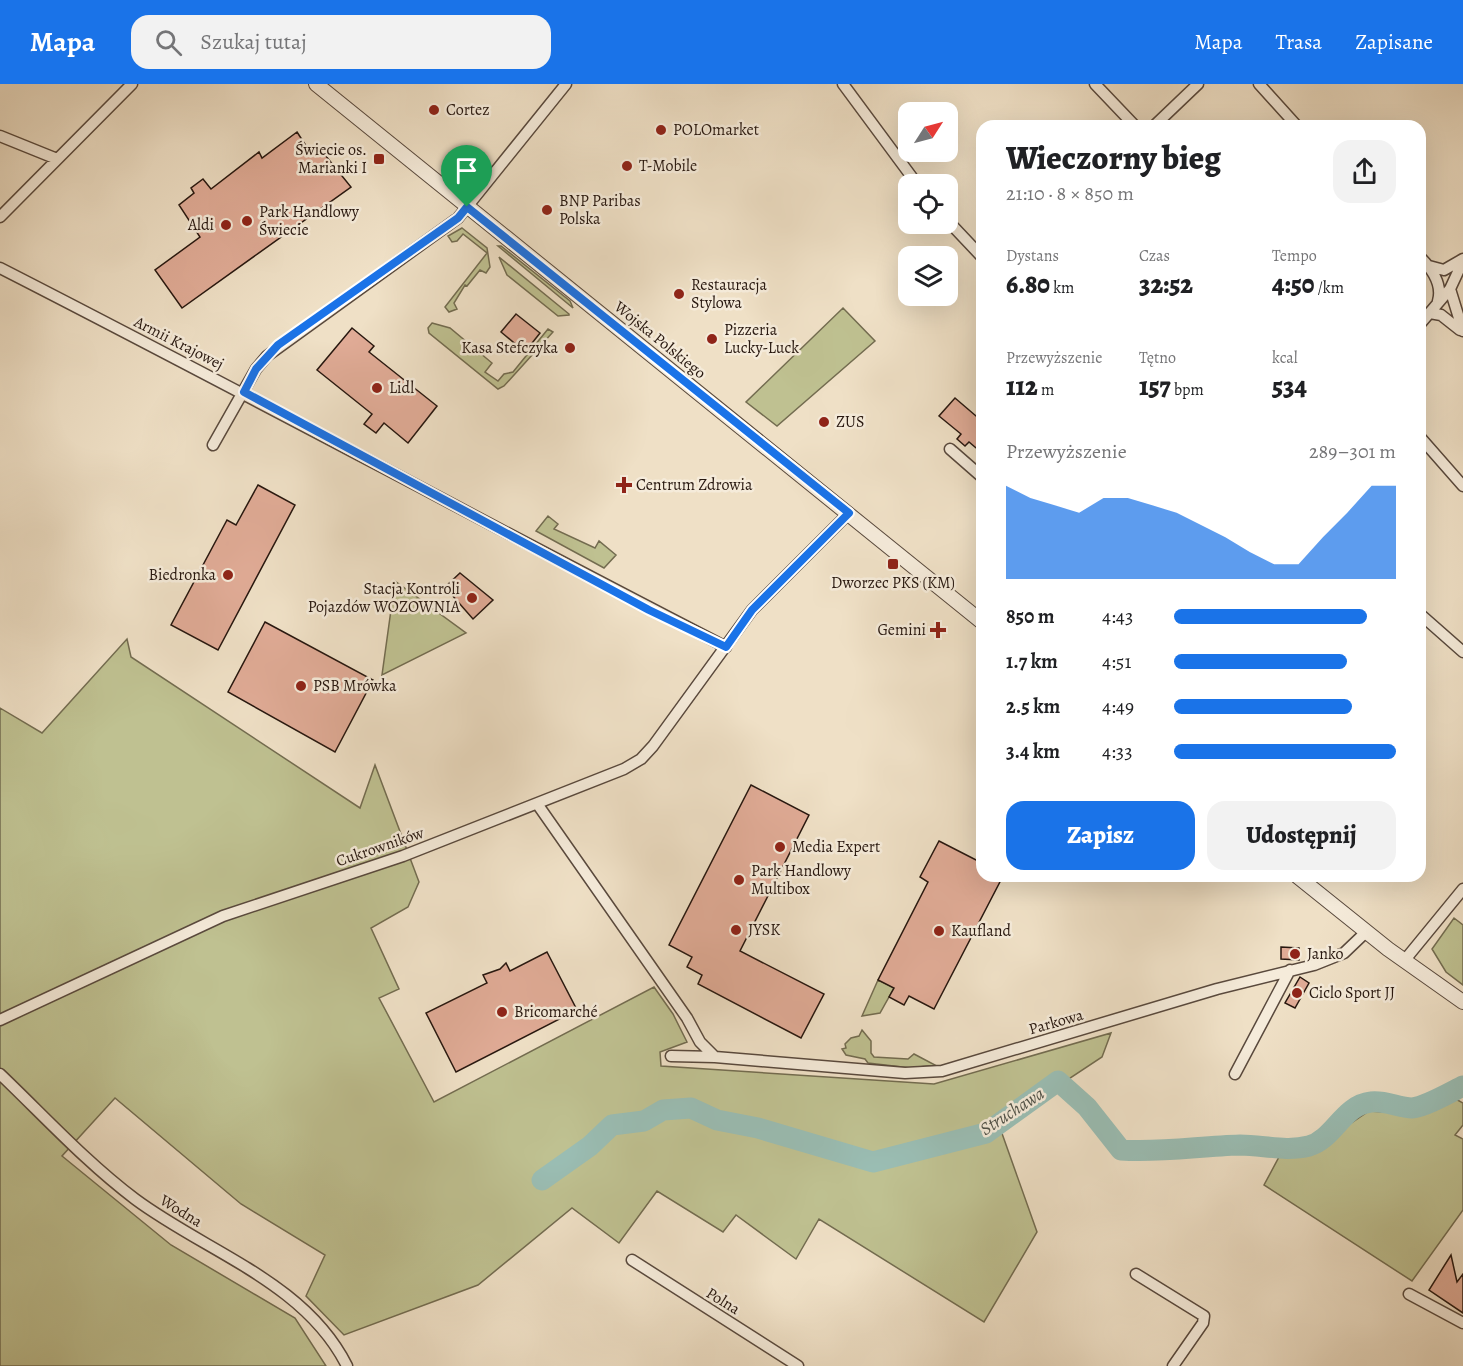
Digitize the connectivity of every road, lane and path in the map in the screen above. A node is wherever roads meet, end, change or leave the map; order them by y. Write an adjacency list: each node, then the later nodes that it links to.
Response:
1 (132, 84): 12 (street)
2 (316, 84): 14 (street, Wojska Polskiego)
3 (566, 84): 14 (street)
4 (843, 84): 13 (street)
5 (1095, 84): 8 (street)
6 (1198, 84): 9 (street)
7 (1259, 84): 10 (street)
8 (1129, 120)
9 (1160, 120)
10 (1292, 120)
11 (0, 136): 12 (street)
12 (57, 159): 15 (street)
13 (910, 174)
14 (467, 207): 27 (street); 33 (street, Wojska Polskiego)
15 (0, 217)
16 (958, 232): 17 (street)
17 (976, 251)
18 (1463, 260): 20 (street); 22 (street)
19 (1426, 263): 20 (street)
20 (1429, 266): 23 (street)
21 (0, 268): 27 (street, Armii Krajowej)
22 (1450, 289): 23 (street); 26 (street)
23 (1438, 301): 24 (street)
24 (1430, 313): 25 (street); 26 (street)
25 (1426, 317)
26 (1463, 332)
27 (244, 392): 29 (street); 36 (street, Armii Krajowej)
28 (1426, 444): 32 (street)
29 (213, 445)
30 (950, 449): 31 (street)
31 (976, 472)
32 (1463, 486)
33 (849, 513): 34 (street, Wojska Polskiego); 36 (street, Cukrowników)
34 (976, 617)
35 (1426, 619): 37 (street)
36 (726, 647): 38 (street, Cukrowników)
37 (1463, 652)
38 (538, 805): 45 (street, Cukrowników); 47 (street)
39 (1304, 882): 41 (street)
40 (1463, 889): 42 (street)
41 (1366, 932): 42 (street); 43 (street, Parkowa)
42 (1404, 961): 44 (street)
43 (1290, 970): 47 (street, Parkowa); 49 (street)
44 (1463, 1002)
45 (0, 1020)
46 (671, 1056): 47 (street, Parkowa)
47 (715, 1057)
48 (0, 1074): 54 (street, Wodna)
49 (1235, 1074)
50 (632, 1260): 55 (street, Polna)
51 (1136, 1274): 56 (street)
52 (1409, 1294): 53 (street)
53 (1463, 1323)
54 (347, 1366)
55 (798, 1366)
56 (1173, 1366)

